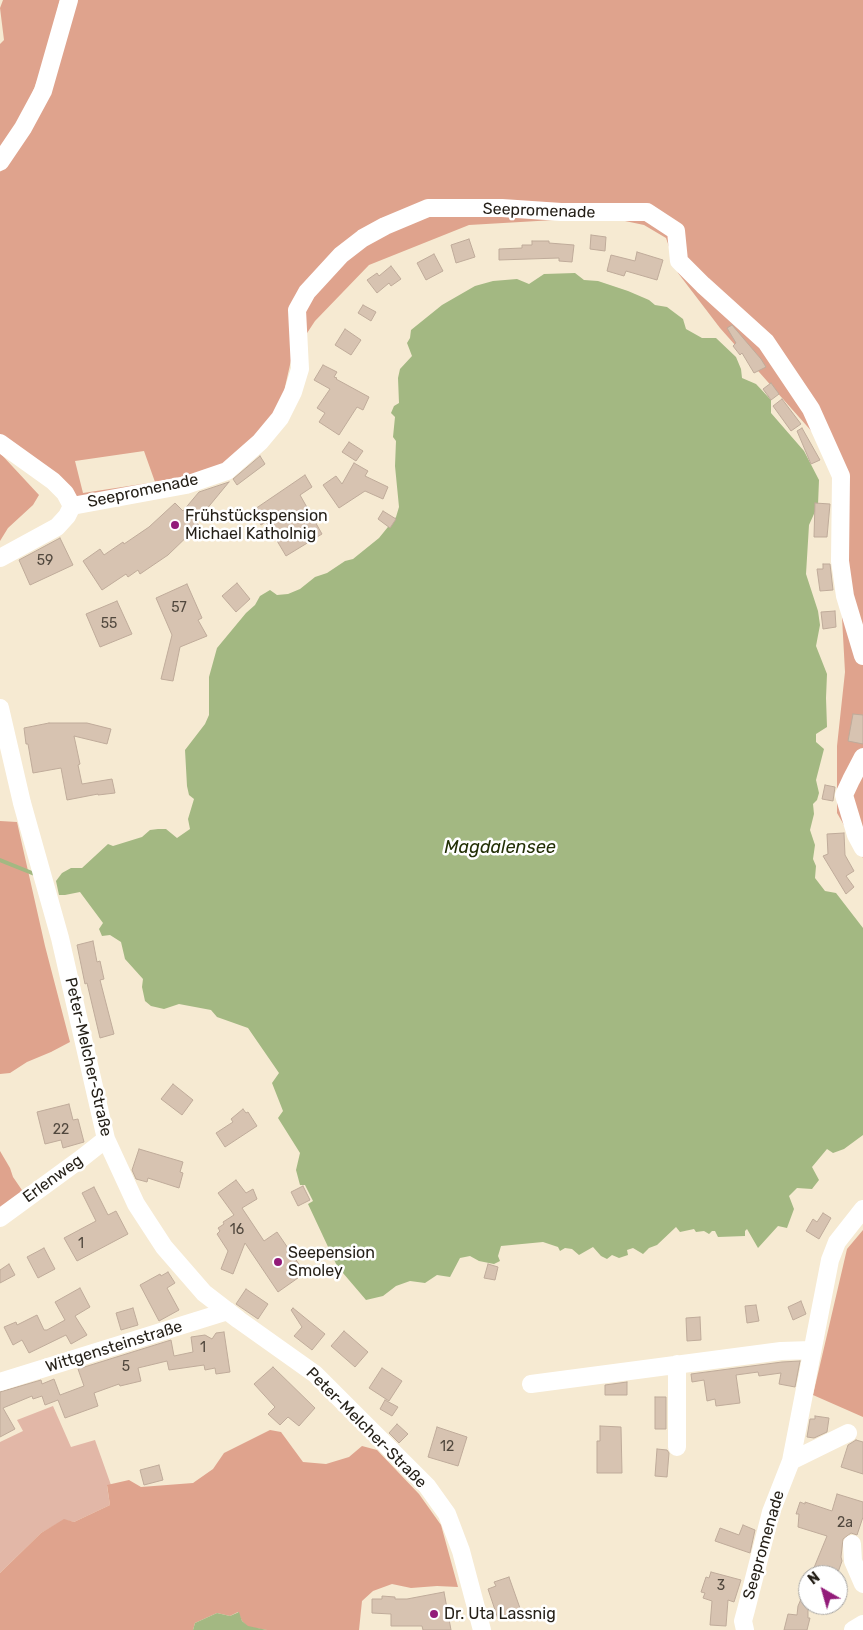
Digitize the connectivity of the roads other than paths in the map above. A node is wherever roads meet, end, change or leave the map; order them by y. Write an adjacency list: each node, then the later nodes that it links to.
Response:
1 (69, 0): 2 (street)
2 (0, 162)
3 (0, 443): 4 (street)
4 (72, 506): 5 (street); 6 (street, Seepromenade)
5 (0, 558)
6 (863, 656)
7 (0, 708): 10 (street, Peter-Melcher-Straße)
8 (863, 757): 9 (street)
9 (863, 848)
10 (106, 1139): 12 (street, Erlenweg); 13 (street, Peter-Melcher-Straße)
11 (863, 1209): 14 (street, Seepromenade)
12 (0, 1218)
13 (228, 1312): 16 (street, Wittgensteinstraße); 24 (street, Peter-Melcher-Straße)
14 (811, 1350): 15 (street); 20 (street, Seepromenade)
15 (677, 1364): 17 (street); 19 (street)
16 (0, 1382)
17 (531, 1384)
18 (848, 1433): 20 (street)
19 (677, 1447)
20 (791, 1460): 25 (street, Seepromenade)
21 (852, 1544): 22 (street)
22 (863, 1584)
23 (863, 1624): 26 (street)
24 (482, 1630)
25 (745, 1630)
26 (854, 1630)

